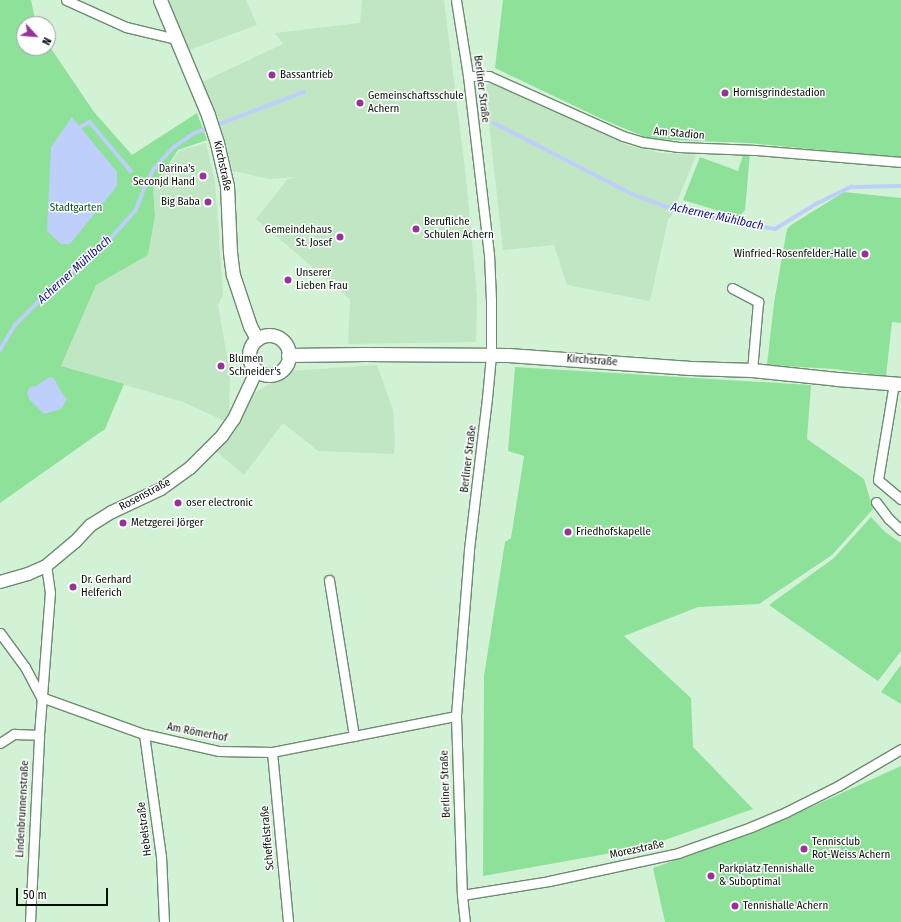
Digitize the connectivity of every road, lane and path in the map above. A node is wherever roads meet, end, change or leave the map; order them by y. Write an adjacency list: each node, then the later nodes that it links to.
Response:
1 (66, 0): 4 (street)
2 (160, 0): 4 (main road, Kirchstraße)
3 (456, 0): 5 (street, Berliner Straße)
4 (176, 39): 8 (main road, Kirchstraße)
5 (468, 76): 6 (street, Am Stadion); 10 (street, Berliner Straße)
6 (901, 162)
7 (732, 288): 12 (street)
8 (257, 339): 9 (main road); 11 (main road)
9 (288, 355): 10 (main road, Kirchstraße); 11 (main road)
10 (491, 355): 12 (main road, Kirchstraße); 22 (street, Berliner Straße)
11 (257, 370): 17 (street, Rosenstraße)
12 (752, 370): 13 (main road, Kirchstraße)
13 (898, 383): 14 (street, Kirchstraße)
14 (901, 499)
15 (876, 502): 16 (street)
16 (901, 530)
17 (46, 566): 19 (street, Rosenstraße); 21 (street, Lindenbrunnenstraße)
18 (329, 580): 25 (street)
19 (0, 582)
20 (0, 633): 21 (street)
21 (41, 697): 23 (street, Am Römerhof); 24 (street, Lindenbrunnenstraße)
22 (456, 716): 25 (street, Am Römerhof); 29 (street, Berliner Straße)
23 (144, 734): 28 (street, Am Römerhof); 31 (street, Hebelstraße)
24 (38, 735): 26 (street); 30 (street, Lindenbrunnenstraße)
25 (354, 736): 28 (street, Am Römerhof)
26 (0, 743)
27 (901, 749): 29 (street, Morezstraße)
28 (272, 752): 32 (street, Scheffelstraße)
29 (462, 895): 33 (street, Berliner Straße)
30 (30, 922)
31 (164, 922)
32 (288, 922)
33 (465, 922)

